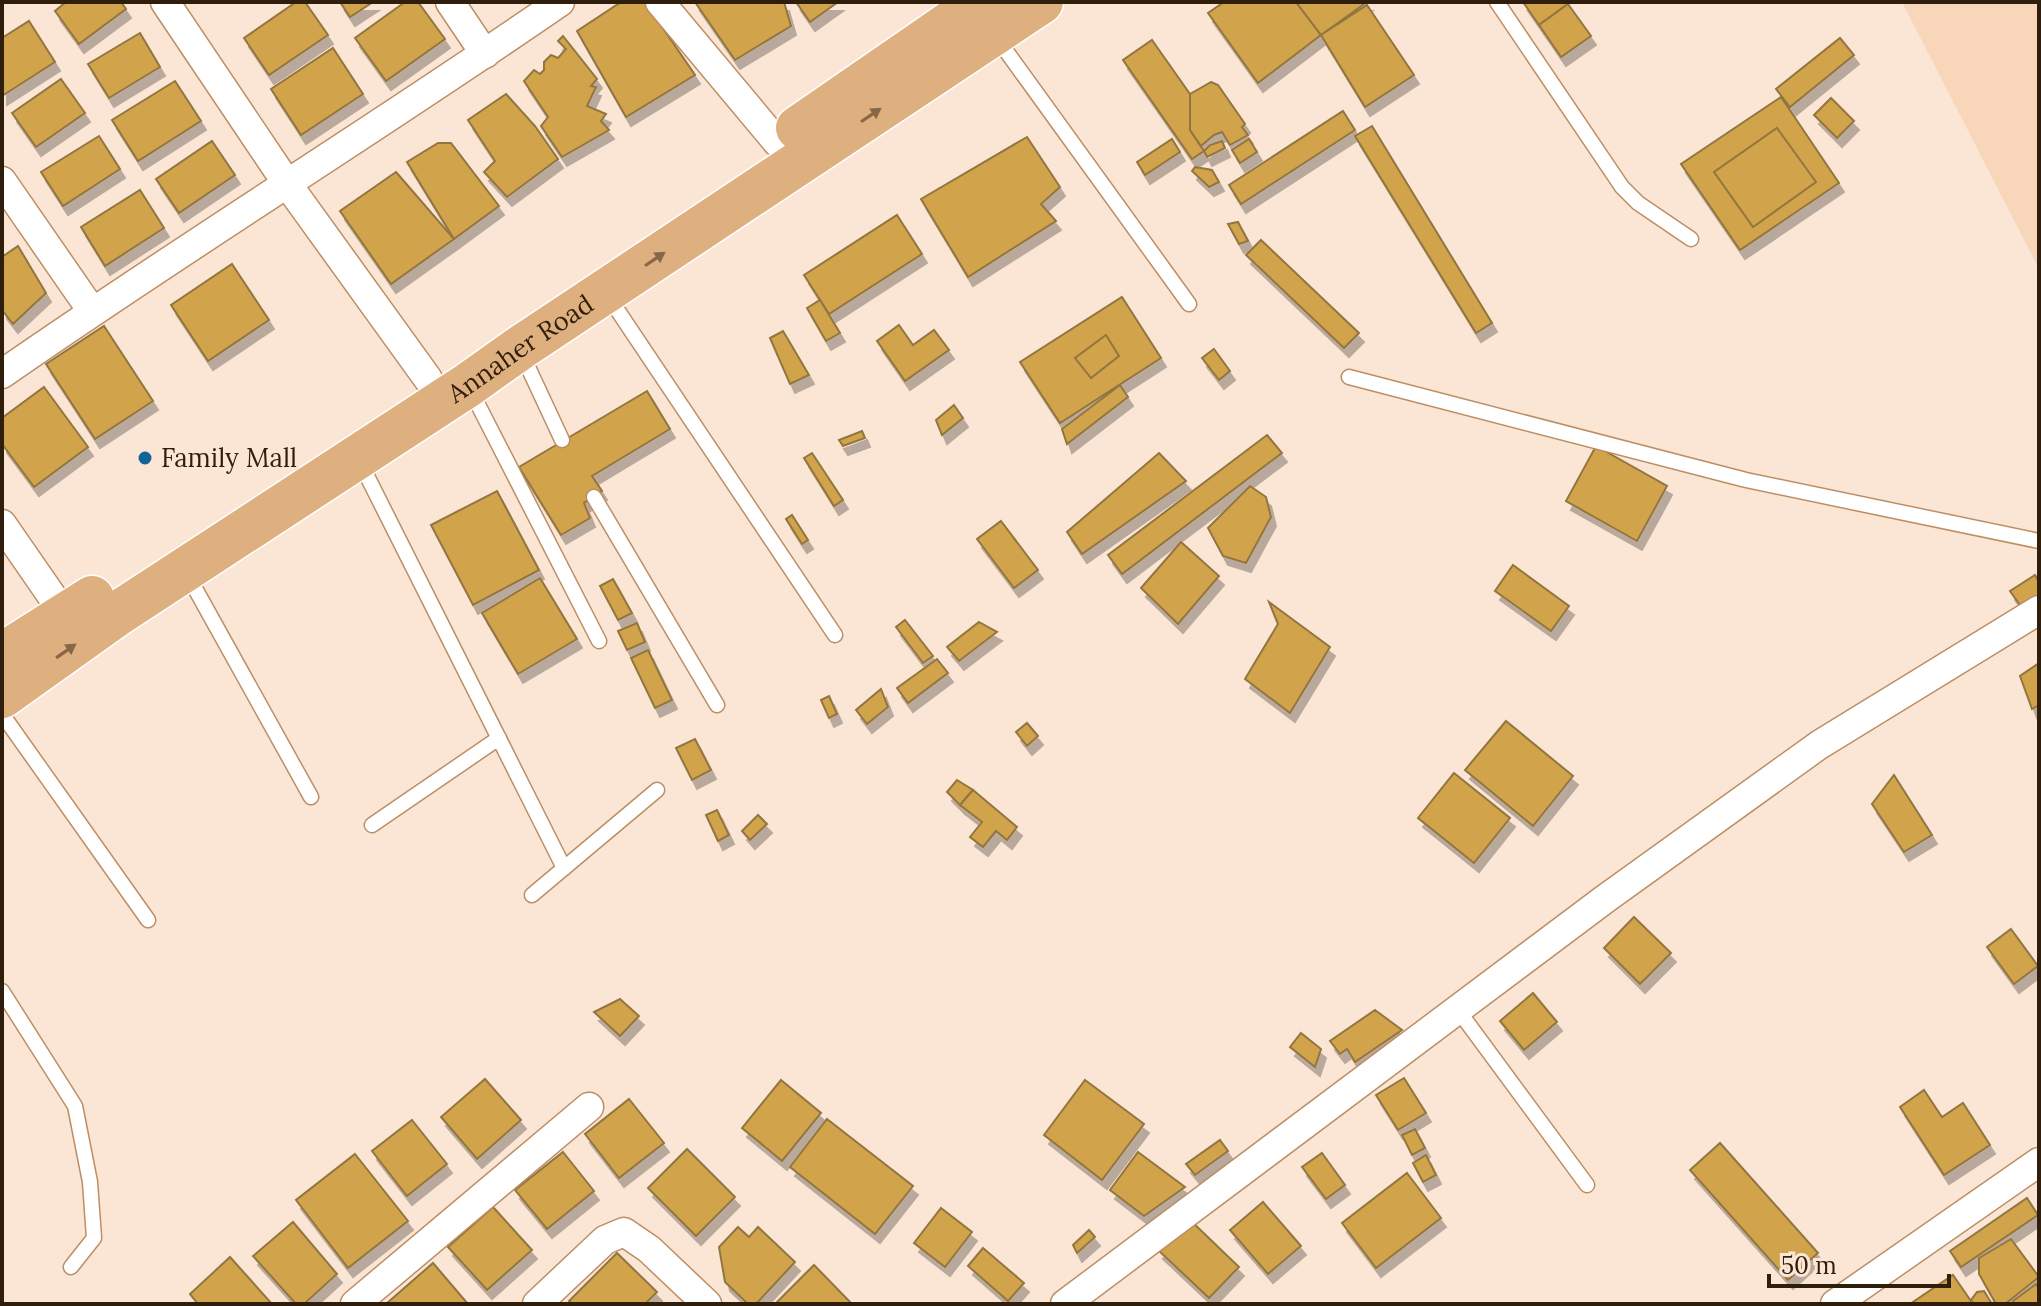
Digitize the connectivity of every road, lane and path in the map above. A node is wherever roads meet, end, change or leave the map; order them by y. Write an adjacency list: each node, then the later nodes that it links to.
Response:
1 (165, 2): 11 (street)
2 (450, 2): 8 (street)
3 (560, 2): 8 (street)
4 (660, 2): 9 (street)
5 (1041, 2): 7 (main road, Annaher Road)
6 (1497, 2): 12 (lane)
7 (987, 18): 9 (main road, Annaher Road); 13 (main road, Annaher Road, one-way to 7); 14 (lane)
8 (485, 54): 11 (street)
9 (777, 142): 19 (main road, Annaher Road)
10 (2, 181): 15 (street)
11 (288, 185): 15 (street); 19 (street)
12 (1691, 239)
13 (606, 292): 16 (main road, Annaher Road); 28 (lane)
14 (1189, 304)
15 (92, 311): 17 (street)
16 (520, 348): 19 (main road, Annaher Road); 20 (lane)
17 (2, 374)
18 (1349, 377): 24 (lane)
19 (448, 382): 21 (main road, Annaher Road); 27 (main road, Annaher Road); 29 (lane)
20 (562, 440)
21 (358, 458): 25 (main road, Annaher Road); 34 (lane)
22 (594, 497): 32 (lane)
23 (2, 524): 27 (street)
24 (2039, 541)
25 (185, 570): 31 (main road, Annaher Road, one-way to 25); 36 (lane)
26 (2039, 610): 42 (street)
27 (65, 615): 30 (main road, Annaher Road)
28 (835, 635)
29 (599, 641)
30 (2, 655)
31 (2, 696)
32 (717, 705)
33 (2, 714): 40 (lane)
34 (499, 738): 37 (lane); 38 (lane)
35 (657, 790): 38 (lane)
36 (311, 797)
37 (372, 825)
38 (564, 868): 39 (lane)
39 (532, 895)
40 (148, 920)
41 (2, 991): 46 (lane)
42 (1458, 1010): 45 (lane); 47 (street)
43 (589, 1107): 49 (street)
44 (2039, 1162): 48 (street)
45 (1587, 1185)
46 (71, 1267)
47 (1074, 1301)
48 (1840, 1303)
49 (355, 1304)
50 (537, 1304): 51 (street)
51 (707, 1304)

